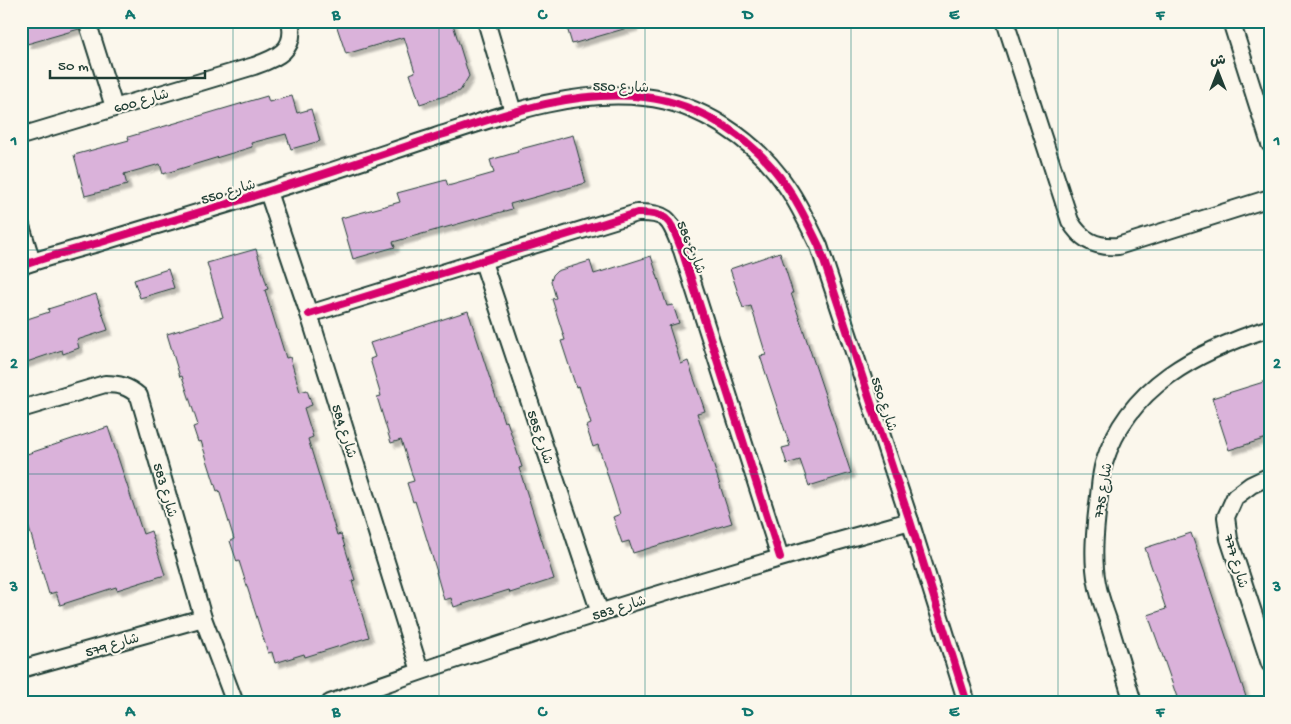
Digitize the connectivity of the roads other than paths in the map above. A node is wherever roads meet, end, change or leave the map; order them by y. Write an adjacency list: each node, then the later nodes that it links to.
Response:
1 (87, 21): 6 (street)
2 (290, 21): 6 (street, شارع 600)
3 (486, 21): 7 (street)
4 (1006, 21): 11 (street)
5 (1231, 21): 9 (street)
6 (114, 107): 8 (street, شارع 600)
7 (513, 112): 10 (street, شارع 550); 19 (street, شارع 550)
8 (21, 136)
9 (1270, 144)
10 (268, 192): 14 (street, شارع 550); 15 (street, شارع 584)
11 (1270, 198)
12 (21, 226): 14 (street)
13 (483, 262): 15 (street, شارع 586); 20 (street, شارع 586); 21 (street, شارع 585)
14 (27, 264)
15 (309, 314): 25 (street, شارع 584)
16 (1270, 328): 29 (street, شارع 775)
17 (21, 409): 22 (street, شارع 583)
18 (1270, 476): 23 (street, شارع 777)
19 (910, 521): 20 (street, شارع 583); 28 (street, شارع 550)
20 (780, 557): 21 (street, شارع 583)
21 (600, 613): 25 (street, شارع 583)
22 (203, 618): 24 (street, شارع 579); 26 (street, شارع 583)
23 (1270, 664)
24 (21, 669)
25 (420, 671): 27 (street, شارع 583)
26 (235, 703)
27 (330, 703)
28 (967, 703)
29 (1133, 703)

